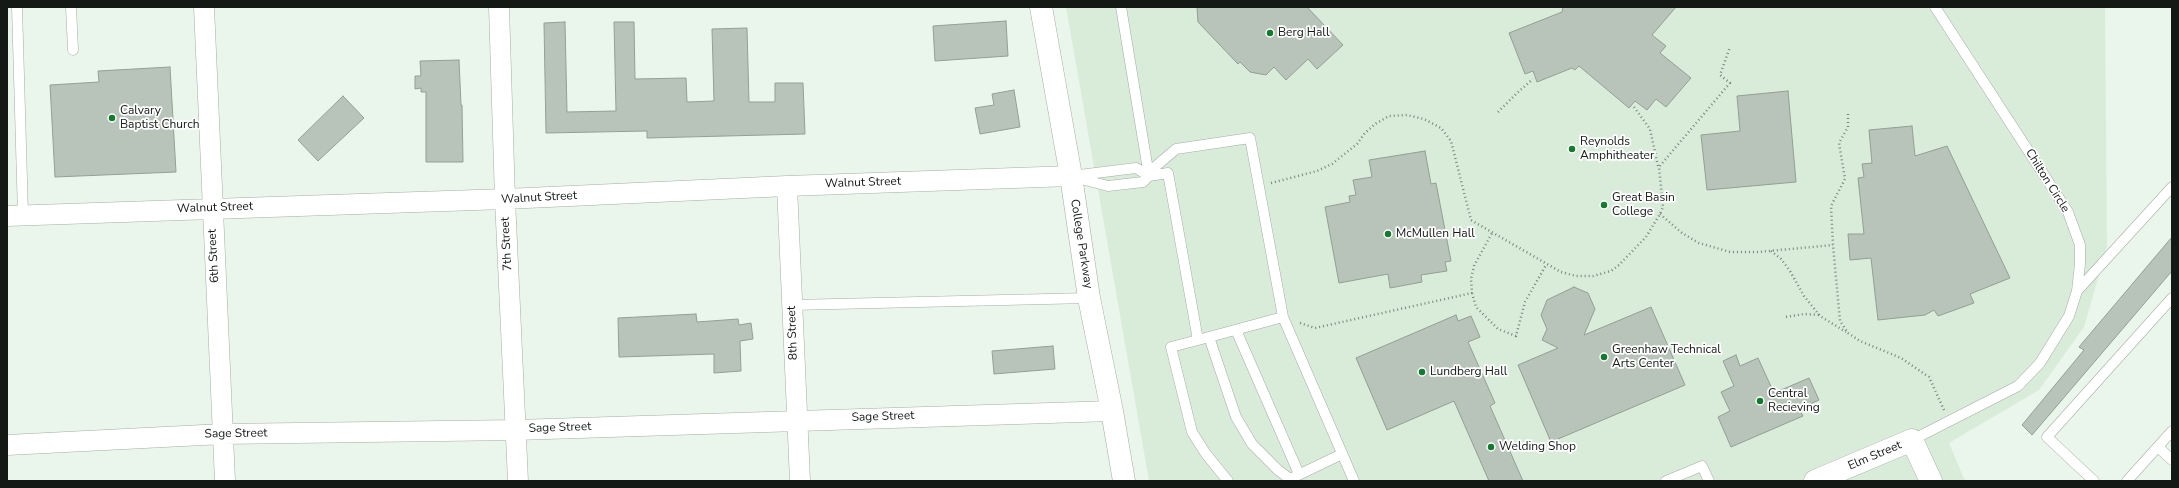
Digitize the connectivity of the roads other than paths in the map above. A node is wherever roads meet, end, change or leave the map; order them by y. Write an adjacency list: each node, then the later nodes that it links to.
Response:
1 (17, 7): 15 (lane)
2 (70, 7): 8 (lane)
3 (204, 7): 14 (street, 6th Street)
4 (499, 7): 13 (street, 7th Street)
5 (1041, 7): 10 (street, College Parkway)
6 (1121, 7): 9 (lane)
7 (1935, 7): 16 (lane, Chilton Circle)
8 (72, 50)
9 (1149, 174): 10 (lane); 10 (lane); 20 (lane); 23 (lane)
10 (1071, 176): 11 (street, Walnut Street); 17 (street, College Parkway)
11 (787, 186): 13 (street, Walnut Street); 19 (street, 8th Street)
12 (2172, 187): 16 (lane)
13 (505, 199): 14 (street, Walnut Street); 26 (street, 7th Street)
14 (212, 208): 15 (street, Walnut Street); 28 (street, 6th Street)
15 (15, 216)
16 (2078, 290): 29 (lane, Chilton Circle)
17 (1089, 298): 19 (lane); 24 (street, College Parkway)
18 (2172, 298): 45 (lane)
19 (792, 305): 25 (street, 8th Street)
20 (1283, 317): 21 (lane); 32 (lane)
21 (1236, 330): 22 (lane); 34 (lane)
22 (1209, 337): 23 (lane); 34 (lane)
23 (1198, 340): 39 (lane)
24 (1112, 411): 25 (street, Sage Street); 38 (street, College Parkway)
25 (797, 420): 26 (street, Sage Street); 37 (street, 8th Street)
26 (516, 430): 28 (street, Sage Street); 36 (street, 7th Street)
27 (2172, 431): 31 (lane)
28 (223, 434): 30 (street, Sage Street); 35 (street, 6th Street)
29 (1912, 440): 43 (street, Elm Street); 44 (street)
30 (7, 445)
31 (2158, 447): 33 (lane); 46 (lane)
32 (1342, 454): 34 (lane); 40 (lane)
33 (2172, 460)
34 (1299, 474)
35 (225, 481)
36 (518, 481)
37 (800, 481)
38 (1124, 481)
39 (1228, 481)
40 (1354, 481)
41 (1666, 481): 42 (lane)
42 (1709, 481)
43 (1815, 481)
44 (1931, 481)
45 (2094, 481)
46 (2127, 481)

